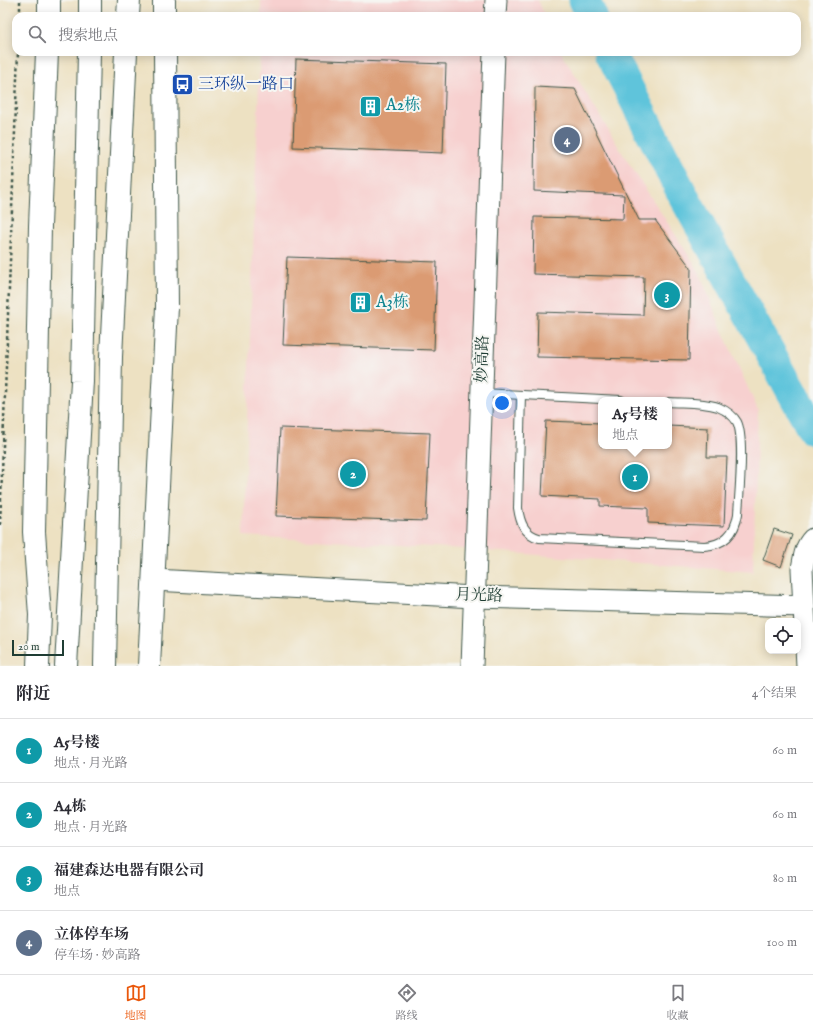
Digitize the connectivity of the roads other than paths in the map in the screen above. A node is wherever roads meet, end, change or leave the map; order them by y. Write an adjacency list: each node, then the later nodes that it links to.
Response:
1 (49, 0): 6 (main road)
2 (90, 0): 7 (main road)
3 (129, 0): 8 (main road)
4 (164, 0): 9 (main road)
5 (496, 0): 10 (street)
6 (49, 12)
7 (90, 12)
8 (128, 12)
9 (164, 12)
10 (495, 12)
11 (47, 56): 24 (main road)
12 (89, 56): 25 (main road)
13 (126, 56): 26 (main road)
14 (165, 56): 21 (main road)
15 (494, 56): 16 (street, 妙高路)
16 (482, 393): 17 (lane); 22 (street, 妙高路)
17 (521, 395): 18 (lane); 19 (lane)
18 (598, 399)
19 (672, 402)
20 (813, 539): 23 (street)
21 (154, 580): 22 (street, 月光路); 27 (main road)
22 (474, 597): 23 (street, 月光路); 28 (street, 妙高路)
23 (804, 606): 29 (street)
24 (38, 666)
25 (66, 666)
26 (105, 666)
27 (149, 666)
28 (472, 666)
29 (807, 666)

